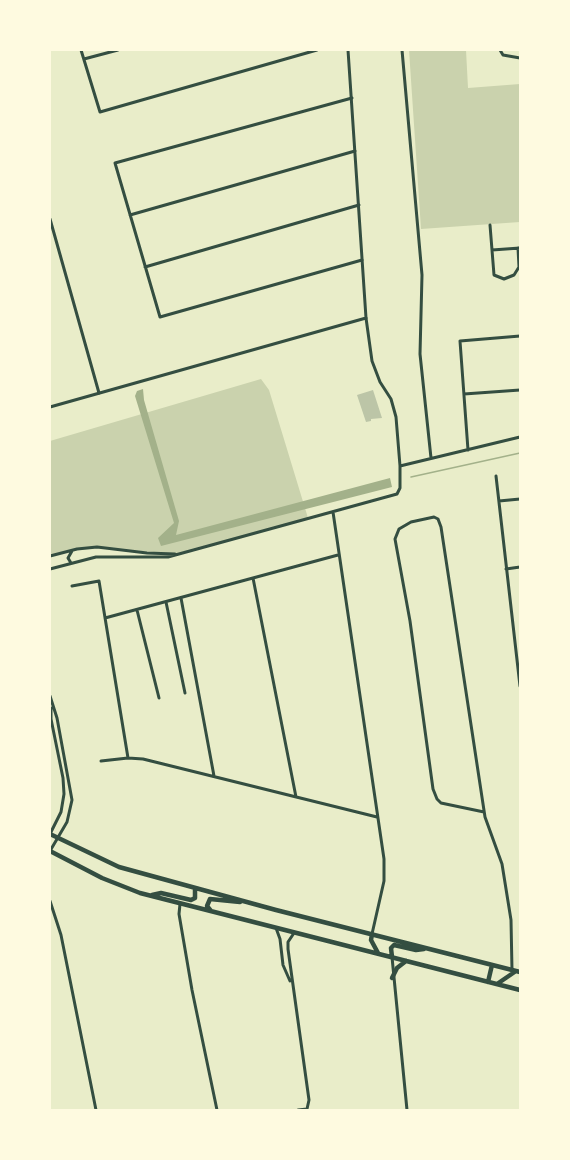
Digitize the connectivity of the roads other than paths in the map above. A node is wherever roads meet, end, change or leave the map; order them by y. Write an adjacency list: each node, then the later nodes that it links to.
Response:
1 (81, 50): 8 (street)
2 (118, 50): 8 (street)
3 (317, 50): 8 (street)
4 (348, 50): 9 (street)
5 (402, 50): 27 (street)
6 (501, 52): 7 (street)
7 (520, 57)
8 (84, 59)
9 (352, 98): 10 (street); 12 (street)
10 (355, 151): 11 (street); 12 (street)
11 (358, 205): 17 (street); 18 (street)
12 (130, 215): 18 (street)
13 (50, 219): 22 (street)
14 (490, 225): 16 (street)
15 (519, 248): 16 (street); 16 (street)
16 (492, 250)
17 (362, 260): 18 (street); 19 (street)
18 (145, 267)
19 (366, 318): 22 (street); 28 (street)
20 (520, 336): 23 (street)
21 (520, 390): 23 (street)
22 (99, 393): 24 (street)
23 (464, 394): 26 (street)
24 (50, 407)
25 (520, 437): 26 (street)
26 (468, 450): 27 (street)
27 (431, 458): 28 (street)
28 (400, 466): 32 (street)
29 (496, 476): 31 (street)
30 (520, 500): 31 (street)
31 (499, 501): 40 (street)
32 (333, 512): 34 (street); 35 (street)
33 (73, 550): 34 (street); 36 (street); 37 (street)
34 (180, 554): 37 (street)
35 (338, 555): 41 (street); 61 (street)
36 (50, 556)
37 (72, 563): 39 (street)
38 (520, 567): 40 (street)
39 (50, 569)
40 (506, 569): 48 (street)
41 (253, 578): 43 (street); 59 (street)
42 (72, 586): 46 (street)
43 (181, 598): 44 (street); 58 (street)
44 (166, 602): 45 (street); 50 (street)
45 (137, 610): 46 (street); 52 (street)
46 (105, 618): 56 (street)
47 (520, 629): 48 (street)
48 (513, 630): 49 (street)
49 (520, 686)
50 (185, 693)
51 (50, 696): 53 (street)
52 (159, 698)
53 (52, 706): 54 (street); 55 (street)
54 (57, 718): 55 (street); 63 (street)
55 (50, 719): 62 (street)
56 (128, 758): 57 (street); 58 (street)
57 (101, 761)
58 (214, 777): 59 (street)
59 (296, 798): 61 (street)
60 (484, 812): 60 (street); 81 (street)
61 (378, 817): 75 (street)
62 (50, 834): 63 (main road)
63 (58, 839): 64 (street); 65 (main road)
64 (50, 851): 66 (main road)
65 (195, 889): 66 (main road); 68 (main road)
66 (149, 896): 69 (main road)
67 (50, 901): 72 (street)
68 (246, 902): 70 (main road); 75 (main road)
69 (180, 904): 70 (main road); 88 (street)
70 (212, 912): 73 (main road)
71 (50, 913): 72 (street)
72 (55, 918): 87 (street)
73 (276, 928): 74 (main road); 85 (street)
74 (294, 933): 77 (main road); 85 (street)
75 (372, 934): 76 (main road); 77 (main road)
76 (427, 948): 78 (main road); 80 (main road)
77 (379, 954): 78 (main road)
78 (392, 957): 79 (main road); 82 (street)
79 (406, 961): 82 (main road); 83 (main road)
80 (492, 965): 81 (main road); 83 (main road)
81 (516, 971): 84 (main road)
82 (392, 978): 91 (street)
83 (488, 981): 84 (main road)
84 (497, 984): 86 (main road)
85 (292, 987): 90 (street)
86 (520, 990)
87 (96, 1110)
88 (217, 1110)
89 (298, 1110): 90 (street)
90 (308, 1110)
91 (407, 1110)

